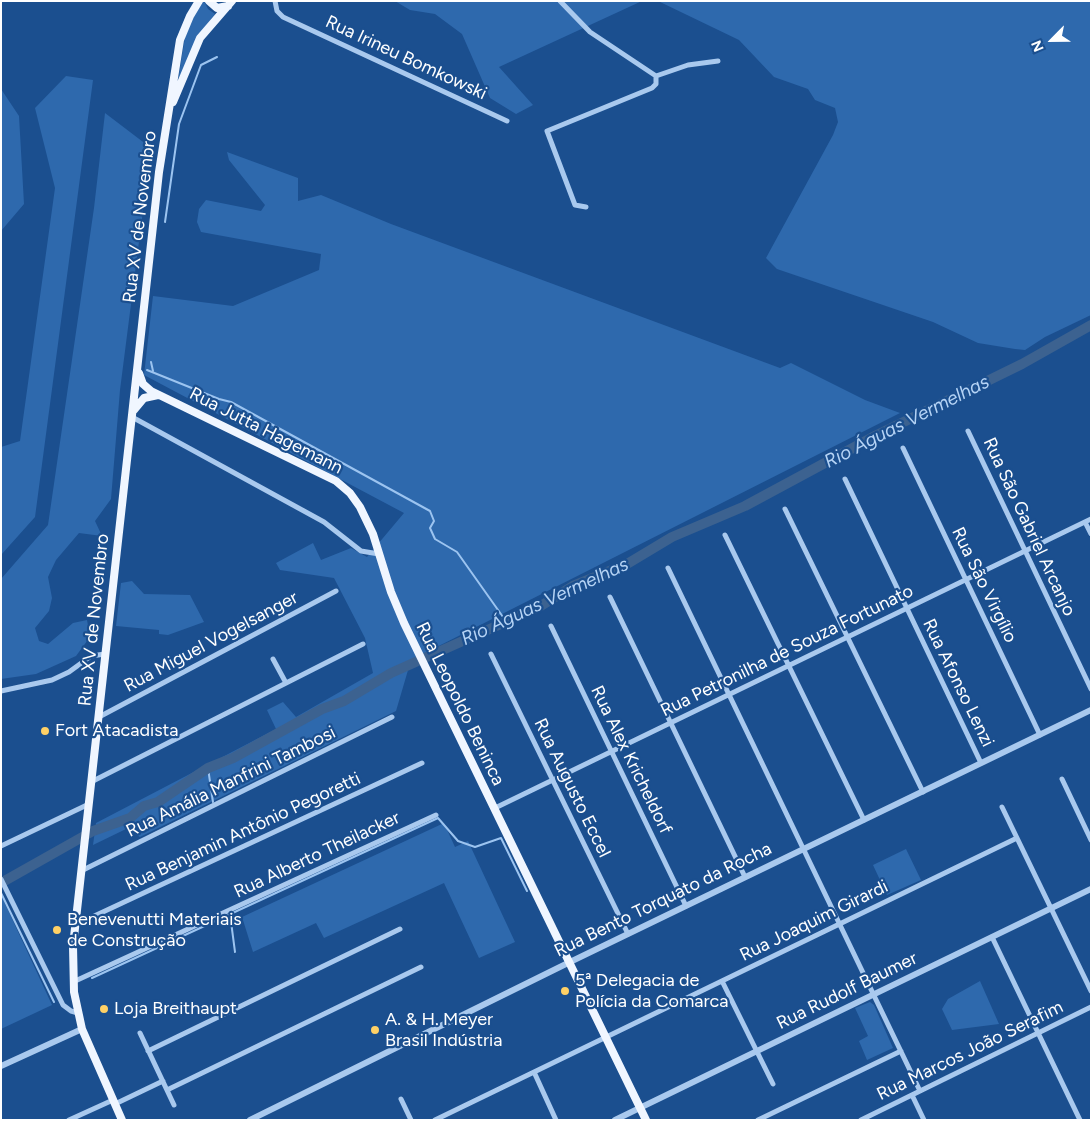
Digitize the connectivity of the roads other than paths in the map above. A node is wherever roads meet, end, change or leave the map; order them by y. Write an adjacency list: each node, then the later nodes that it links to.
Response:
1 (199, 1): 8 (main road, Rua XV de Novembro)
2 (209, 1): 5 (main road)
3 (275, 1): 9 (street, Rua Irineu Bomkowski)
4 (560, 1): 7 (street)
5 (231, 3): 8 (main road, Rua XV de Novembro)
6 (718, 60): 7 (street)
7 (656, 76): 10 (street)
8 (168, 115): 11 (main road, Rua XV de Novembro)
9 (507, 121)
10 (586, 207)
11 (138, 368): 12 (main road, Rua Jutta Hagemann); 13 (main road, Rua XV de Novembro)
12 (160, 395): 13 (main road); 23 (main road, Rua Jutta Hagemann)
13 (132, 417): 23 (street); 32 (main road, Rua XV de Novembro)
14 (968, 431): 22 (street, Rua São Gabriel Arcanjo)
15 (903, 448): 25 (street, Rua São Virgílio)
16 (845, 479): 28 (street, Rua Afonso Lenzi)
17 (785, 509): 30 (street)
18 (1091, 519): 19 (street, Rua Petronilha de Souza Fortunato)
19 (1085, 522): 20 (street); 22 (street, Rua Petronilha de Souza Fortunato)
20 (1091, 534)
21 (725, 535): 35 (street)
22 (1025, 551): 25 (street, Rua Petronilha de Souza Fortunato); 37 (street, Rua São Gabriel Arcanjo)
23 (379, 554): 54 (main road, Rua Leopoldo Beninca)
24 (668, 568): 39 (street)
25 (966, 580): 28 (street, Rua Petronilha de Souza Fortunato); 44 (street, Rua São Virgílio)
26 (336, 591): 41 (street, Rua Miguel Vogelsanger)
27 (610, 597): 43 (street)
28 (907, 608): 30 (street, Rua Petronilha de Souza Fortunato); 46 (street, Rua Afonso Lenzi)
29 (550, 626): 45 (street, Rua Alex Kricheldorf)
30 (847, 637): 35 (street, Rua Petronilha de Souza Fortunato); 51 (street)
31 (363, 644): 36 (street)
32 (105, 654): 38 (street); 41 (main road, Rua XV de Novembro)
33 (491, 654): 49 (street, Rua Augusto Eccel)
34 (273, 659): 36 (street)
35 (789, 666): 39 (street, Rua Petronilha de Souza Fortunato); 56 (street)
36 (286, 684): 50 (street)
37 (1091, 689)
38 (1, 691)
39 (729, 694): 43 (street, Rua Petronilha de Souza Fortunato); 60 (street)
40 (1091, 710): 44 (street, Rua Bento Torquato da Rocha)
41 (98, 717): 50 (main road, Rua XV de Novembro)
42 (392, 717): 61 (street, Rua Amália Manfrini Tambosi)
43 (671, 723): 45 (street, Rua Petronilha de Souza Fortunato); 62 (street)
44 (1040, 735): 46 (street, Rua Bento Torquato da Rocha)
45 (612, 751): 49 (street, Rua Petronilha de Souza Fortunato); 65 (street, Rua Alex Kricheldorf)
46 (981, 763): 51 (street, Rua Bento Torquato da Rocha)
47 (422, 764): 68 (street, Rua Benjamin Antônio Pegoretti)
48 (1062, 779): 58 (street)
49 (552, 780): 54 (street, Rua Petronilha de Souza Fortunato); 70 (street, Rua Augusto Eccel)
50 (91, 782): 52 (main road, Rua XV de Novembro)
51 (923, 792): 56 (street, Rua Bento Torquato da Rocha)
52 (89, 804): 59 (street); 61 (main road, Rua XV de Novembro)
53 (1002, 807): 57 (street)
54 (495, 808): 72 (main road, Rua Leopoldo Beninca)
55 (436, 815): 75 (street, Rua Alberto Theilacker)
56 (864, 820): 60 (street, Rua Bento Torquato da Rocha)
57 (1017, 838): 66 (street); 67 (street, Rua Joaquim Girardi)
58 (1091, 840)
59 (1, 846)
60 (804, 849): 62 (street, Rua Bento Torquato da Rocha); 67 (street)
61 (81, 871): 68 (main road, Rua XV de Novembro)
62 (745, 877): 65 (street, Rua Bento Torquato da Rocha)
63 (2, 881): 79 (street)
64 (1091, 889): 66 (street, Rua Rudolf Baumer)
65 (686, 906): 70 (street, Rua Bento Torquato da Rocha)
66 (1051, 908): 71 (street, Rua Rudolf Baumer); 76 (street)
67 (840, 924): 74 (street, Rua Joaquim Girardi); 77 (street)
68 (75, 925): 75 (main road, Rua XV de Novembro)
69 (400, 929): 84 (street)
70 (628, 934): 72 (street, Rua Bento Torquato da Rocha)
71 (992, 937): 77 (street, Rua Rudolf Baumer); 81 (street)
72 (570, 962): 83 (main road, Rua Leopoldo Beninca); 100 (street, Rua Bento Torquato da Rocha)
73 (421, 967): 91 (street)
74 (722, 980): 83 (street, Rua Joaquim Girardi); 85 (street)
75 (74, 982): 79 (main road, Rua XV de Novembro)
76 (1091, 991)
77 (874, 994): 85 (street, Rua Rudolf Baumer); 86 (street)
78 (1091, 1007): 81 (street, Rua Marcos João Serafim)
79 (78, 1013): 80 (main road, Rua XV de Novembro)
80 (82, 1029): 87 (street); 95 (main road, Rua XV de Novembro)
81 (1038, 1033): 92 (street, Rua Marcos João Serafim); 109 (street)
82 (140, 1034): 84 (street)
83 (606, 1037): 88 (street, Rua Joaquim Girardi); 97 (main road, Rua Leopoldo Beninca)
84 (148, 1050): 89 (street)
85 (757, 1051): 90 (street); 97 (street, Rua Rudolf Baumer)
86 (901, 1051): 92 (street); 106 (street)
87 (1, 1066)
88 (534, 1072): 102 (street, Rua Joaquim Girardi); 103 (street)
89 (162, 1081): 91 (street); 95 (street)
90 (773, 1084)
91 (167, 1090): 96 (street)
92 (920, 1091): 93 (street, Rua Marcos João Serafim)
93 (912, 1095): 107 (street, Rua Marcos João Serafim); 108 (street)
94 (401, 1099): 101 (street)
95 (114, 1102): 98 (street); 99 (main road, Rua XV de Novembro)
96 (174, 1105)
97 (640, 1108): 104 (street, Rua Rudolf Baumer); 105 (main road, Rua Leopoldo Beninca)
98 (69, 1120)
99 (122, 1120)
100 (250, 1120)
101 (411, 1120)
102 (435, 1120)
103 (556, 1120)
104 (615, 1120)
105 (646, 1120)
106 (758, 1120)
107 (862, 1120)
108 (924, 1120)
109 (1080, 1120)

